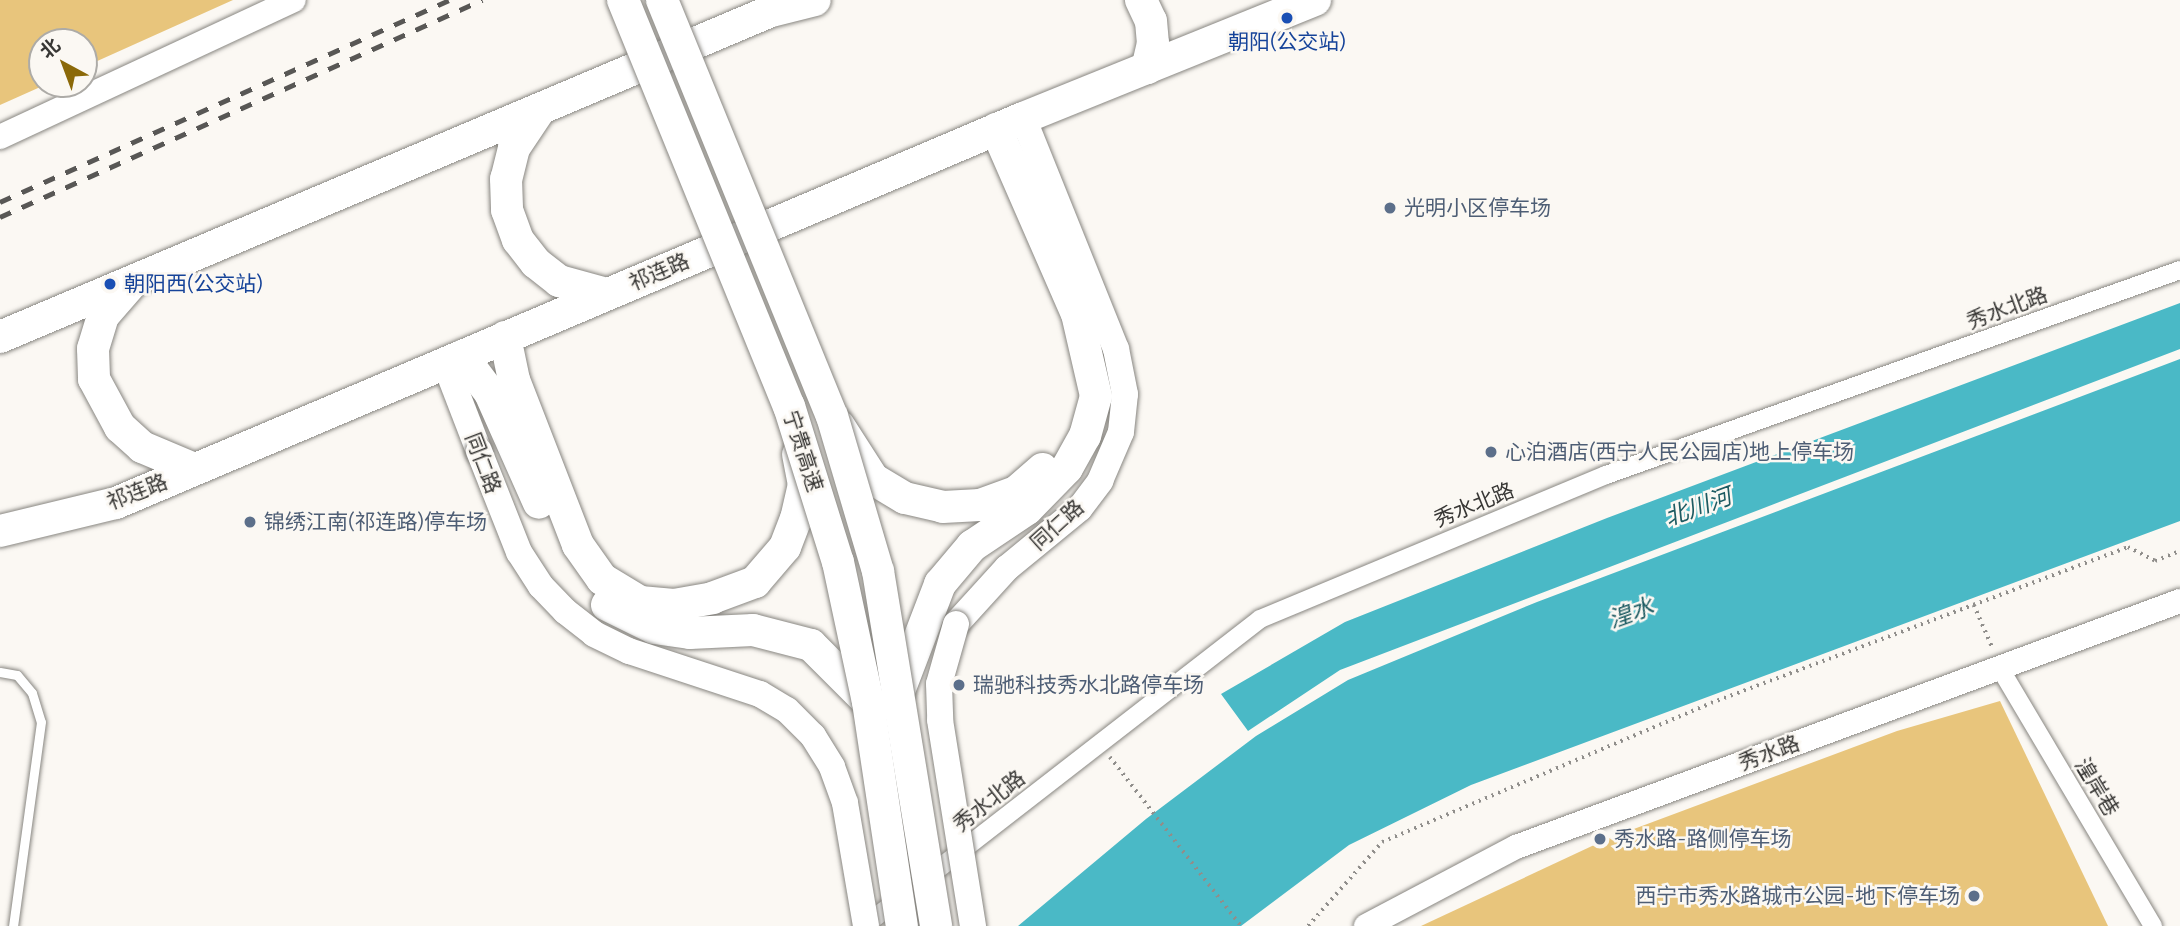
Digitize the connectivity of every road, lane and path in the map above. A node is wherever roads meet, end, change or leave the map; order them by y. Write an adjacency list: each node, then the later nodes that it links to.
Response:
1 (294, 0): 11 (street)
2 (623, 0): 19 (highway, 宁贵高速, bridge)
3 (662, 0): 12 (highway, 宁贵高速, bridge)
4 (673, 0): 12 (highway, bridge)
5 (815, 0): 9 (highway)
6 (1141, 0): 8 (highway)
7 (1315, 0): 8 (highway, 祁连路)
8 (1147, 68): 10 (highway, 祁连路)
9 (540, 109): 14 (highway); 15 (highway)
10 (999, 128): 15 (highway, 祁连路); 22 (highway); 36 (main road, 同仁路, bridge)
11 (0, 137)
12 (730, 172): 20 (highway, 宁贵高速, bridge)
13 (2180, 270): 31 (street, 秀水北路)
14 (133, 281): 16 (highway); 21 (highway)
15 (607, 294): 17 (highway, 祁连路)
16 (0, 337)
17 (505, 337): 18 (highway, 祁连路); 19 (highway, bridge)
18 (454, 359): 21 (highway, 祁连路); 30 (highway); 33 (main road, 同仁路, bridge)
19 (789, 406): 30 (highway, 宁贵高速, bridge)
20 (832, 416): 22 (highway, bridge); 29 (highway, 宁贵高速, bridge)
21 (194, 469): 23 (highway, 祁连路)
22 (1022, 500): 29 (highway)
23 (0, 531)
24 (2180, 551): 26 (path)
25 (2180, 601): 27 (street, 秀水路)
26 (1974, 605): 27 (path); 38 (path)
27 (2001, 670): 39 (street, 秀水路); 40 (street, 湟岸巷)
28 (0, 672): 32 (lane)
29 (899, 691): 35 (highway, 宁贵高速, bridge)
30 (868, 702): 34 (highway, 宁贵高速, bridge)
31 (1100, 744): 33 (street, 秀水北路); 37 (path)
32 (13, 926)
33 (865, 926)
34 (902, 926)
35 (936, 926)
36 (973, 926)
37 (1241, 926)
38 (1308, 926)
39 (1366, 926)
40 (2153, 926)

